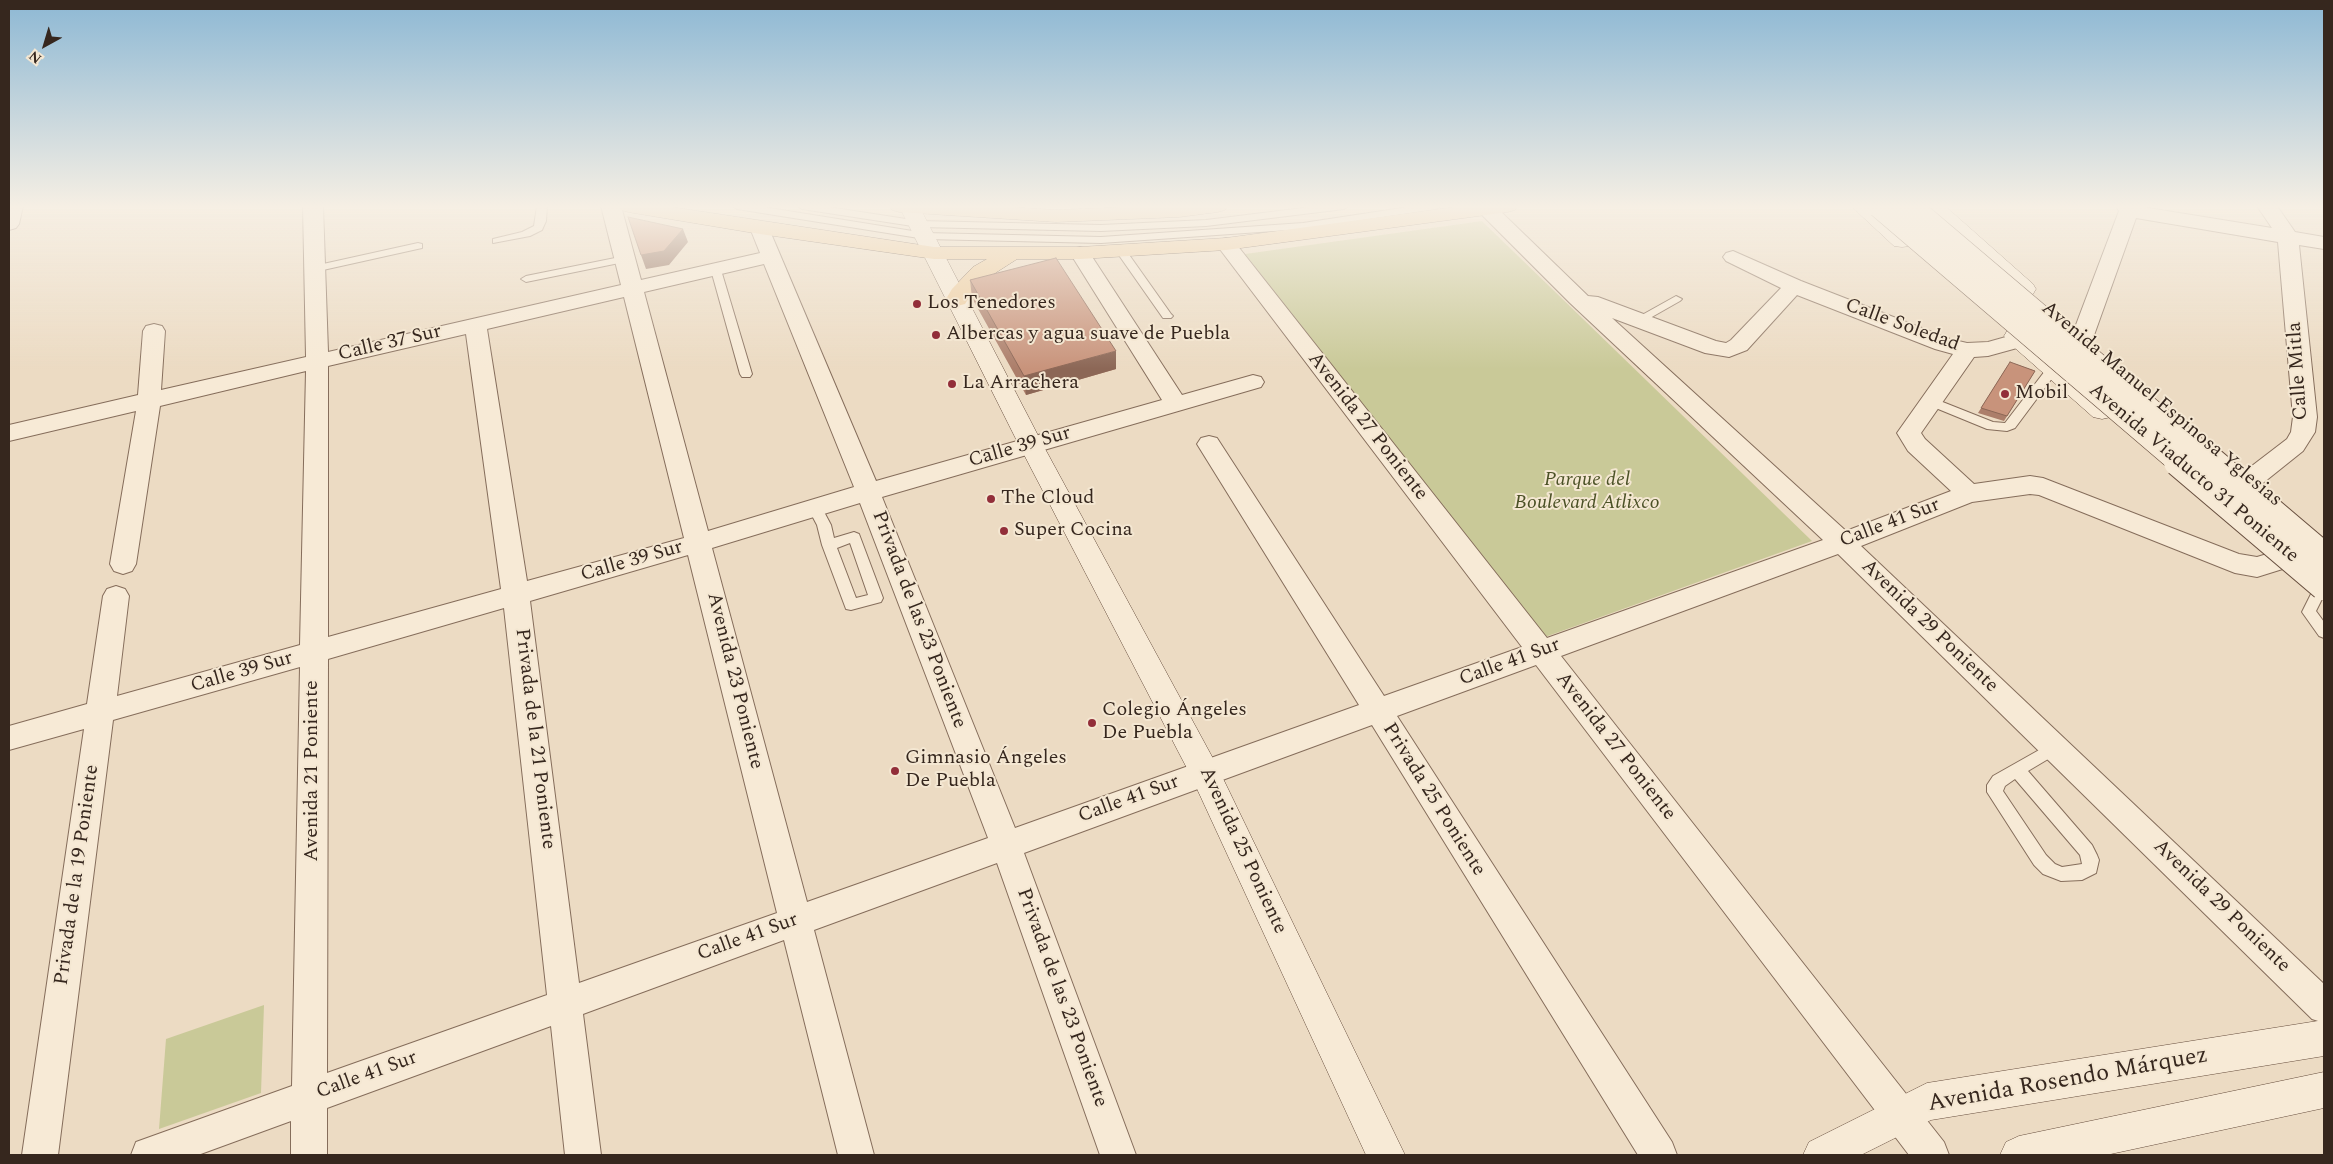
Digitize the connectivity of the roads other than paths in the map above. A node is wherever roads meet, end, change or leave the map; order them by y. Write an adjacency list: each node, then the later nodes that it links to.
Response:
1 (314, 260): 20 (street, Avenida 21 Poniente)
2 (353, 260): 20 (lane)
3 (618, 260): 23 (lane)
4 (625, 260): 26 (street, Avenida 23 Poniente)
5 (755, 260): 21 (street, Calle 37 Sur)
6 (774, 260): 48 (street, Privada de las 23 Poniente)
7 (936, 260): 28 (main road, Avenida 25 Poniente)
8 (1001, 260): 28 (main road)
9 (1085, 260): 43 (street)
10 (1128, 260): 30 (lane)
11 (1239, 260): 62 (street, Avenida 27 Poniente)
12 (1544, 260): 27 (street, Avenida 29 Poniente)
13 (1741, 260): 24 (street, Calle Soledad)
14 (1925, 260): 25 (main road, Avenida Manuel Espinosa Yglesias)
15 (1942, 260): 58 (main road, Avenida Viaducto 31 Poniente, bridge)
16 (1974, 260): 55 (main road, Avenida Viaducto 31 Poniente, bridge)
17 (1993, 260): 22 (main road, Avenida Manuel Espinosa Yglesias)
18 (2109, 260): 34 (street)
19 (2290, 260): 47 (street, Calle Mitla)
20 (314, 269): 37 (street, Avenida 21 Poniente)
21 (716, 270): 26 (street, Calle 37 Sur); 39 (lane)
22 (2012, 278): 25 (main road); 34 (main road, Avenida Manuel Espinosa Yglesias)
23 (526, 279)
24 (1794, 286): 31 (street); 36 (street, Calle Soledad)
25 (1959, 289): 35 (main road, Avenida Manuel Espinosa Yglesias)
26 (633, 290): 32 (street, Calle 37 Sur); 52 (street, Avenida 23 Poniente)
27 (1578, 298): 31 (street); 53 (street, Avenida 29 Poniente)
28 (957, 299): 46 (main road, Avenida 25 Poniente)
29 (1676, 299): 31 (lane)
30 (1167, 316)
31 (1639, 320)
32 (475, 324): 37 (street, Calle 37 Sur); 59 (street, Privada de la 21 Poniente)
33 (154, 331): 41 (street)
34 (2082, 338): 47 (main road, Avenida Manuel Espinosa Yglesias)
35 (2020, 340): 36 (street, Calle Soledad); 38 (main road, Avenida Manuel Espinosa Yglesias)
36 (1967, 350): 42 (street)
37 (316, 361): 41 (street, Calle 37 Sur); 63 (street, Avenida 21 Poniente)
38 (2052, 370): 42 (lane); 56 (main road, Avenida Manuel Espinosa Yglesias)
39 (746, 374)
40 (1253, 382): 43 (street, Calle 39 Sur)
41 (149, 401): 44 (street, Calle 37 Sur); 57 (street)
42 (1930, 401): 49 (street)
43 (1176, 404): 46 (street, Calle 39 Sur)
44 (9, 433)
45 (1209, 444): 64 (street, Privada 25 Poniente)
46 (1030, 445): 48 (street, Calle 39 Sur); 69 (main road, Avenida 25 Poniente)
47 (2249, 481): 51 (main road, Avenida Manuel Espinosa Yglesias)
48 (868, 492): 50 (street, Calle 39 Sur); 70 (street, Privada de las 23 Poniente)
49 (1969, 494): 53 (street, Calle 41 Sur); 56 (street, Calle 41 Sur)
50 (815, 508): 52 (street, Calle 39 Sur); 54 (lane)
51 (2324, 542)
52 (698, 543): 59 (street, Calle 39 Sur); 71 (street, Avenida 23 Poniente)
53 (1842, 543): 62 (street, Calle 41 Sur); 67 (street, Avenida 29 Poniente)
54 (829, 545): 54 (lane)
55 (2324, 557)
56 (2280, 560): 58 (main road, Avenida Manuel Espinosa Yglesias)
57 (123, 564)
58 (2322, 591): 61 (lane)
59 (516, 595): 63 (street, Calle 39 Sur); 72 (street, Privada de la 21 Poniente)
60 (116, 596): 65 (street, Privada de la 19 Poniente)
61 (2324, 632)
62 (1541, 652): 64 (street, Calle 41 Sur); 77 (street, Avenida 27 Poniente)
63 (314, 653): 65 (street, Calle 39 Sur); 76 (street, Avenida 21 Poniente)
64 (1377, 711): 69 (street, Calle 41 Sur); 85 (street, Privada 25 Poniente)
65 (100, 713): 66 (street, Calle 39 Sur); 78 (street, Privada de la 19 Poniente)
66 (9, 738)
67 (2055, 747): 68 (lane); 73 (street, Avenida 29 Poniente)
68 (2017, 770): 68 (lane)
69 (1205, 773): 70 (street, Calle 41 Sur); 84 (main road, Avenida 25 Poniente)
70 (1006, 845): 71 (street, Calle 41 Sur); 83 (street, Privada de las 23 Poniente)
71 (796, 921): 72 (street, Calle 41 Sur); 82 (street, Avenida 23 Poniente)
72 (565, 1006): 76 (street, Calle 41 Sur); 81 (street, Privada de la 21 Poniente)
73 (2324, 1006)
74 (2324, 1038): 77 (main road, Avenida Rosendo Márquez)
75 (2324, 1090): 88 (main road)
76 (310, 1096): 79 (street, Calle 41 Sur); 80 (street, Avenida 21 Poniente)
77 (1900, 1115): 86 (main road, Avenida Rosendo Márquez); 87 (street, Avenida 27 Poniente)
78 (40, 1155)
79 (149, 1155)
80 (309, 1155)
81 (584, 1155)
82 (856, 1155)
83 (1118, 1155)
84 (1386, 1155)
85 (1659, 1155)
86 (1822, 1155)
87 (1931, 1155)
88 (2019, 1155)

